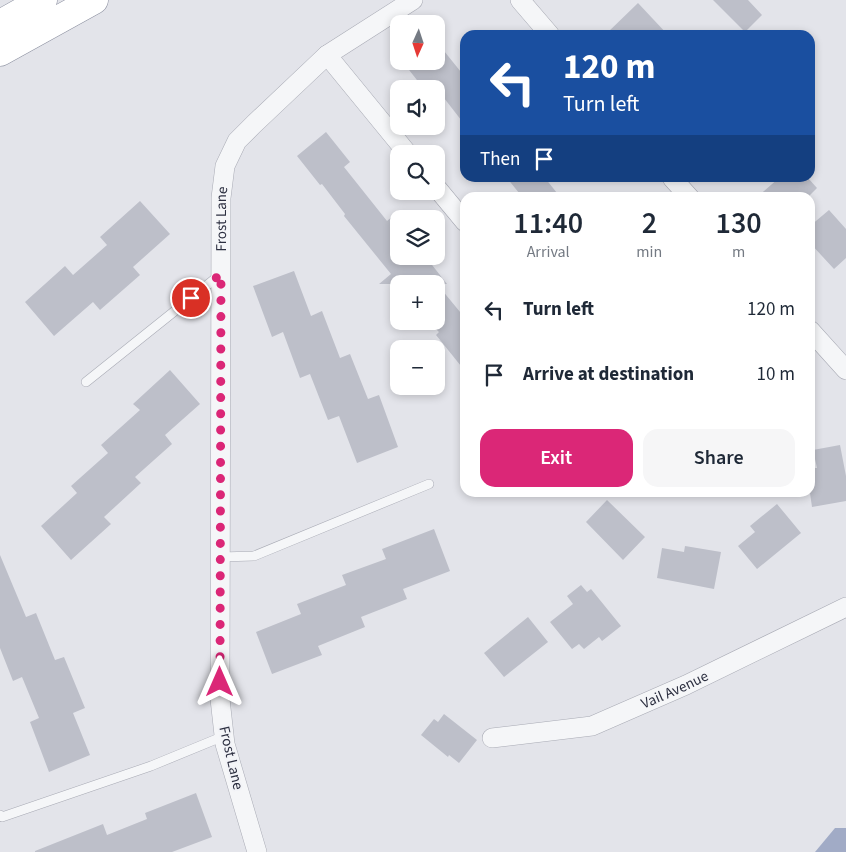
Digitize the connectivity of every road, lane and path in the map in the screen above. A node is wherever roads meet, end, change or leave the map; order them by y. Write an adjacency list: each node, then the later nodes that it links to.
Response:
1 (43, 0): 5 (highway)
2 (94, 0): 7 (highway)
3 (413, 0): 8 (street, Frost Lane)
4 (520, 0): 6 (street)
5 (0, 24)
6 (546, 30)
7 (0, 52)
8 (327, 56): 9 (street); 14 (street, Frost Lane)
9 (401, 145)
10 (676, 182): 11 (street)
11 (685, 192)
12 (445, 199): 13 (street)
13 (460, 216)
14 (221, 274): 17 (lane); 19 (street, Frost Lane)
15 (815, 336): 16 (street)
16 (846, 370)
17 (86, 382)
18 (429, 484): 19 (lane)
19 (220, 557): 21 (street, Frost Lane)
20 (846, 607): 22 (street, Vail Avenue)
21 (224, 736): 23 (lane); 24 (street, Frost Lane)
22 (492, 738)
23 (0, 815)
24 (257, 852)

